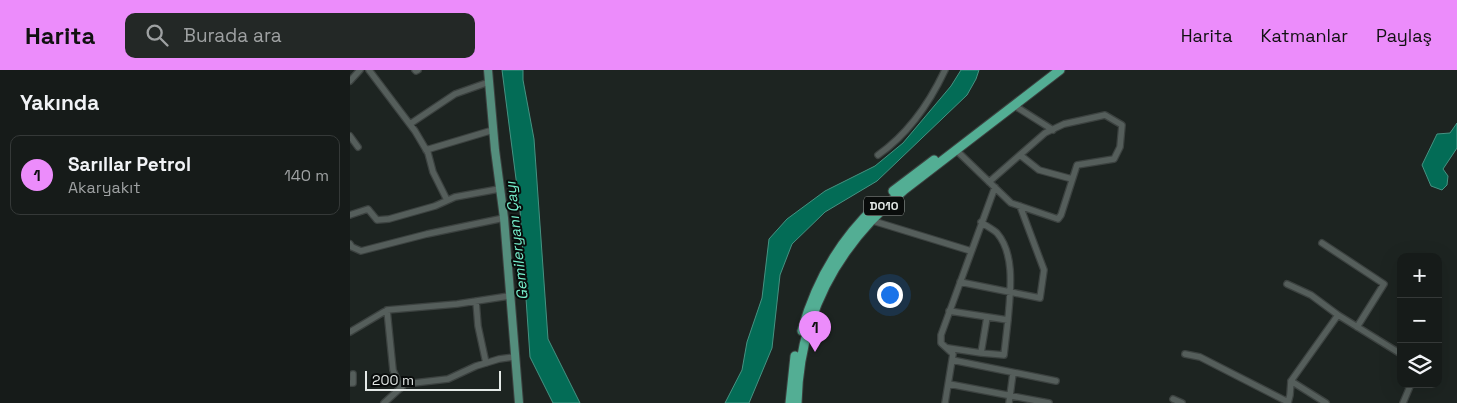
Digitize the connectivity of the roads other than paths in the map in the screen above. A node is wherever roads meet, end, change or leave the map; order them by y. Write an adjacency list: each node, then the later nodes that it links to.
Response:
1 (360, 70): 7 (street)
2 (369, 70): 10 (street)
3 (488, 70): 8 (main road)
4 (944, 70): 18 (street)
5 (1052, 70): 64 (highway, D010)
6 (1060, 70): 9 (highway, D010)
7 (350, 82)
8 (489, 82): 10 (street); 11 (main road)
9 (1014, 106): 12 (street); 16 (highway, D010)
10 (410, 124): 15 (street)
11 (493, 130): 15 (street); 22 (main road)
12 (1052, 130): 17 (street); 19 (street)
13 (350, 136): 14 (street)
14 (358, 147)
15 (426, 150): 23 (street)
16 (956, 150): 20 (street); 27 (highway, D010)
17 (1020, 155): 19 (street); 20 (street)
18 (878, 156)
19 (1072, 179): 24 (street)
20 (989, 182): 21 (street)
21 (995, 187): 24 (street); 28 (street)
22 (499, 189): 23 (street); 26 (main road)
23 (447, 200): 25 (street)
24 (1020, 206): 34 (street)
25 (350, 215)
26 (504, 218): 30 (street); 35 (main road)
27 (870, 220): 31 (street); 65 (highway, D010)
28 (981, 222): 31 (street); 34 (street)
29 (1322, 243): 42 (street)
30 (350, 244)
31 (971, 252): 32 (street)
32 (960, 282): 34 (street); 38 (street)
33 (1287, 284): 39 (street)
34 (1011, 292): 41 (street)
35 (509, 296): 36 (street); 48 (main road)
36 (476, 301): 37 (street); 50 (street)
37 (387, 310): 43 (street); 57 (street)
38 (949, 311): 40 (street); 44 (street)
39 (1338, 315): 42 (street); 54 (street)
40 (987, 317): 41 (street); 46 (street)
41 (1008, 320): 46 (street)
42 (1357, 327): 45 (street)
43 (350, 332)
44 (948, 348): 46 (street); 49 (street)
45 (1397, 352)
46 (981, 353)
47 (1185, 354): 61 (street)
48 (514, 357): 50 (street); 63 (main road)
49 (952, 360): 51 (street); 56 (street)
50 (486, 363): 57 (street)
51 (1013, 372): 53 (street); 59 (street)
52 (352, 374): 55 (street)
53 (1056, 381)
54 (1291, 381): 61 (street); 70 (street)
55 (350, 383)
56 (949, 384): 59 (street); 66 (street)
57 (401, 388): 62 (street)
58 (1409, 388): 71 (street)
59 (1010, 396): 67 (street); 68 (street)
60 (1173, 399): 69 (street)
61 (1288, 402)
62 (384, 403)
63 (519, 403)
64 (790, 403)
65 (797, 403)
66 (945, 403)
67 (1009, 403)
68 (1049, 403)
69 (1182, 403)
70 (1326, 403)
71 (1403, 403)

